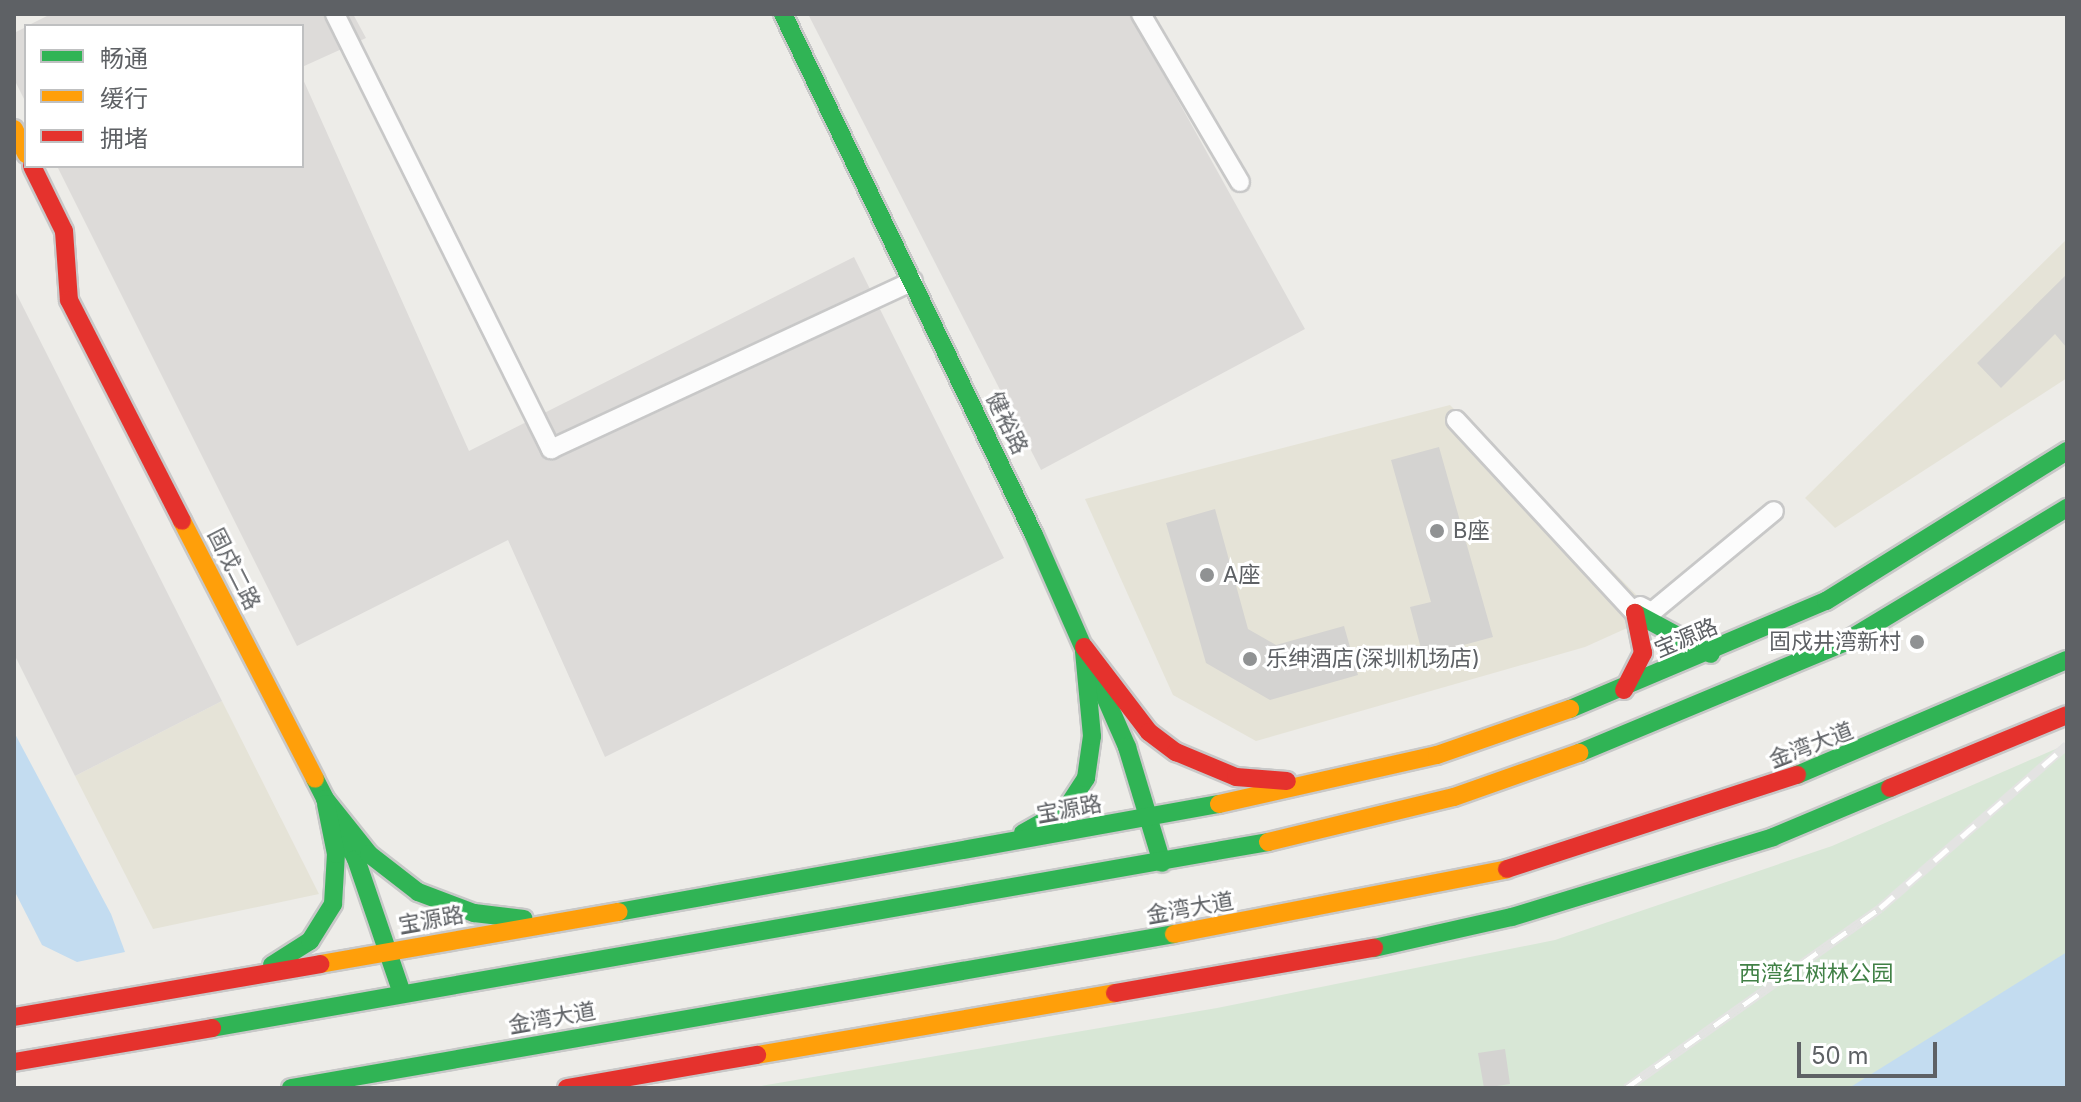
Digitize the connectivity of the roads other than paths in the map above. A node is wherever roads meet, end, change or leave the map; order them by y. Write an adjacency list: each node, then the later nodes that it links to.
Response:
1 (335, 14): 8 (street)
2 (783, 14): 8 (main road, 健裕路)
3 (1141, 14): 7 (street)
4 (14, 129): 5 (main road)
5 (24, 150)
6 (33, 168): 20 (main road, 固戍二路)
7 (1240, 182)
8 (913, 281): 14 (main road, 健裕路)
9 (1456, 420): 13 (street)
10 (2067, 451): 15 (main road, 宝源路)
11 (2067, 508): 23 (main road)
12 (1774, 511): 13 (street)
13 (1635, 605): 15 (main road); 17 (main road)
14 (1084, 647): 19 (main road); 21 (main road, 健裕路); 22 (main road)
15 (1711, 654): 17 (main road, 宝源路)
16 (2067, 660): 30 (main road, 金湾大道)
17 (1624, 690): 19 (main road, 宝源路)
18 (2067, 715): 31 (main road)
19 (1352, 778): 21 (main road, 宝源路)
20 (325, 799): 24 (main road); 25 (main road, 固戍二路); 26 (main road)
21 (1151, 819): 22 (main road, 宝源路); 23 (main road, 健裕路)
22 (986, 849): 24 (main road, 宝源路)
23 (1162, 863): 27 (main road)
24 (572, 919): 25 (main road, 宝源路)
25 (388, 951): 26 (main road, 宝源路); 27 (main road, 固戍二路)
26 (239, 977): 28 (main road, 宝源路)
27 (402, 993): 29 (main road)
28 (14, 1017)
29 (14, 1062)
30 (291, 1088)
31 (567, 1088)

